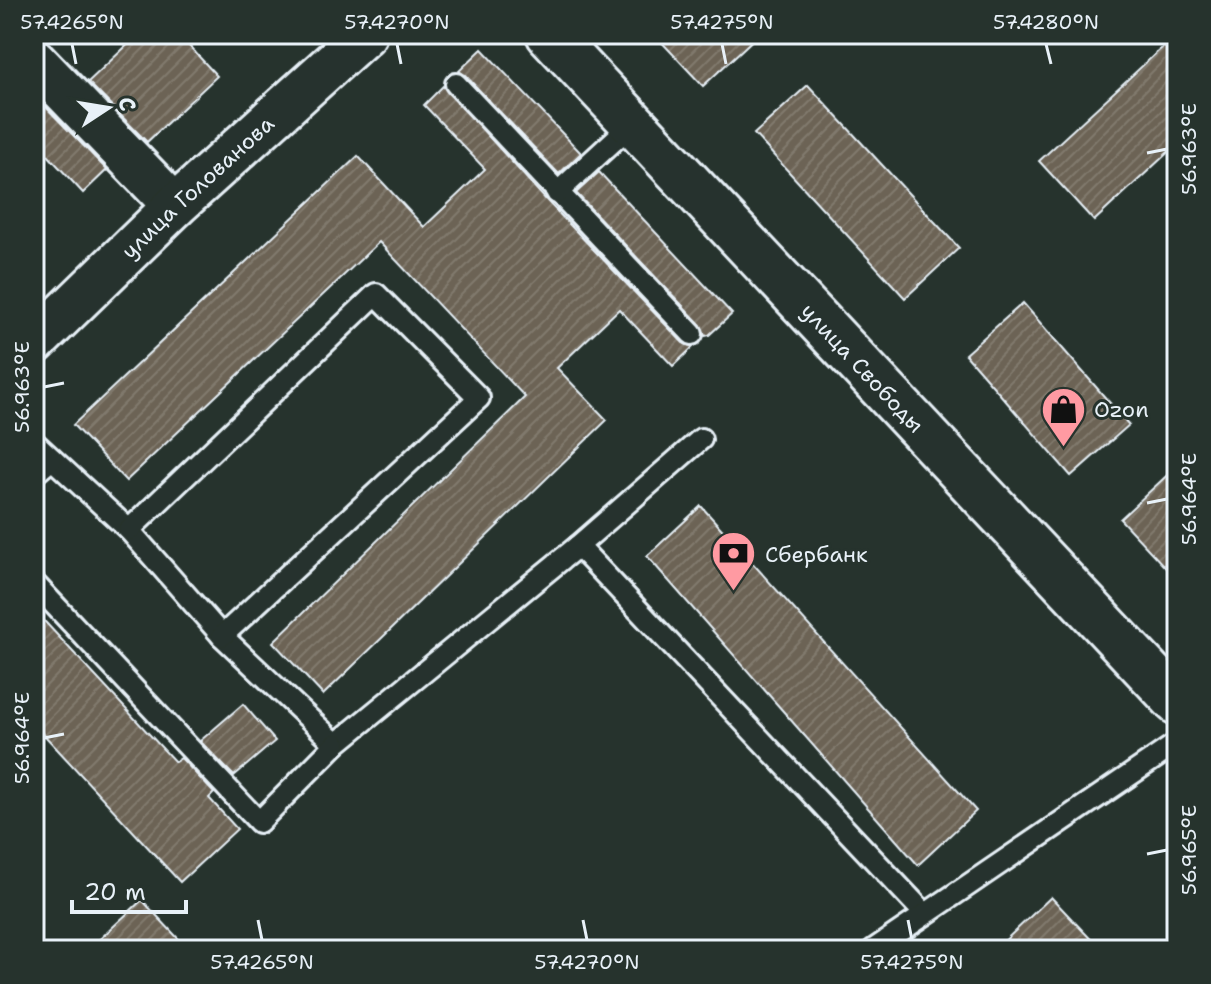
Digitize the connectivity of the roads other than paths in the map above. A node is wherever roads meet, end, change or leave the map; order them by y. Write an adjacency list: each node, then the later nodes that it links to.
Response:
1 (365, 34): 7 (street, улица Голованова)
2 (549, 34): 5 (main road, улица Свободы)
3 (34, 60): 7 (street)
4 (456, 84): 6 (lane)
5 (633, 123): 6 (lane); 18 (main road, улица Свободы)
6 (557, 193): 8 (lane)
7 (175, 206): 9 (street, улица Голованова)
8 (692, 334)
9 (34, 343)
10 (701, 439): 15 (lane)
11 (34, 442): 12 (lane)
12 (52, 459): 13 (lane); 14 (lane)
13 (34, 474)
14 (129, 530): 17 (lane); 17 (lane)
15 (578, 546): 20 (lane); 21 (lane)
16 (34, 583): 20 (lane)
17 (222, 636): 20 (lane)
18 (1177, 702)
19 (1177, 743): 21 (lane)
20 (336, 744)
21 (925, 914): 22 (lane)
22 (873, 950)

